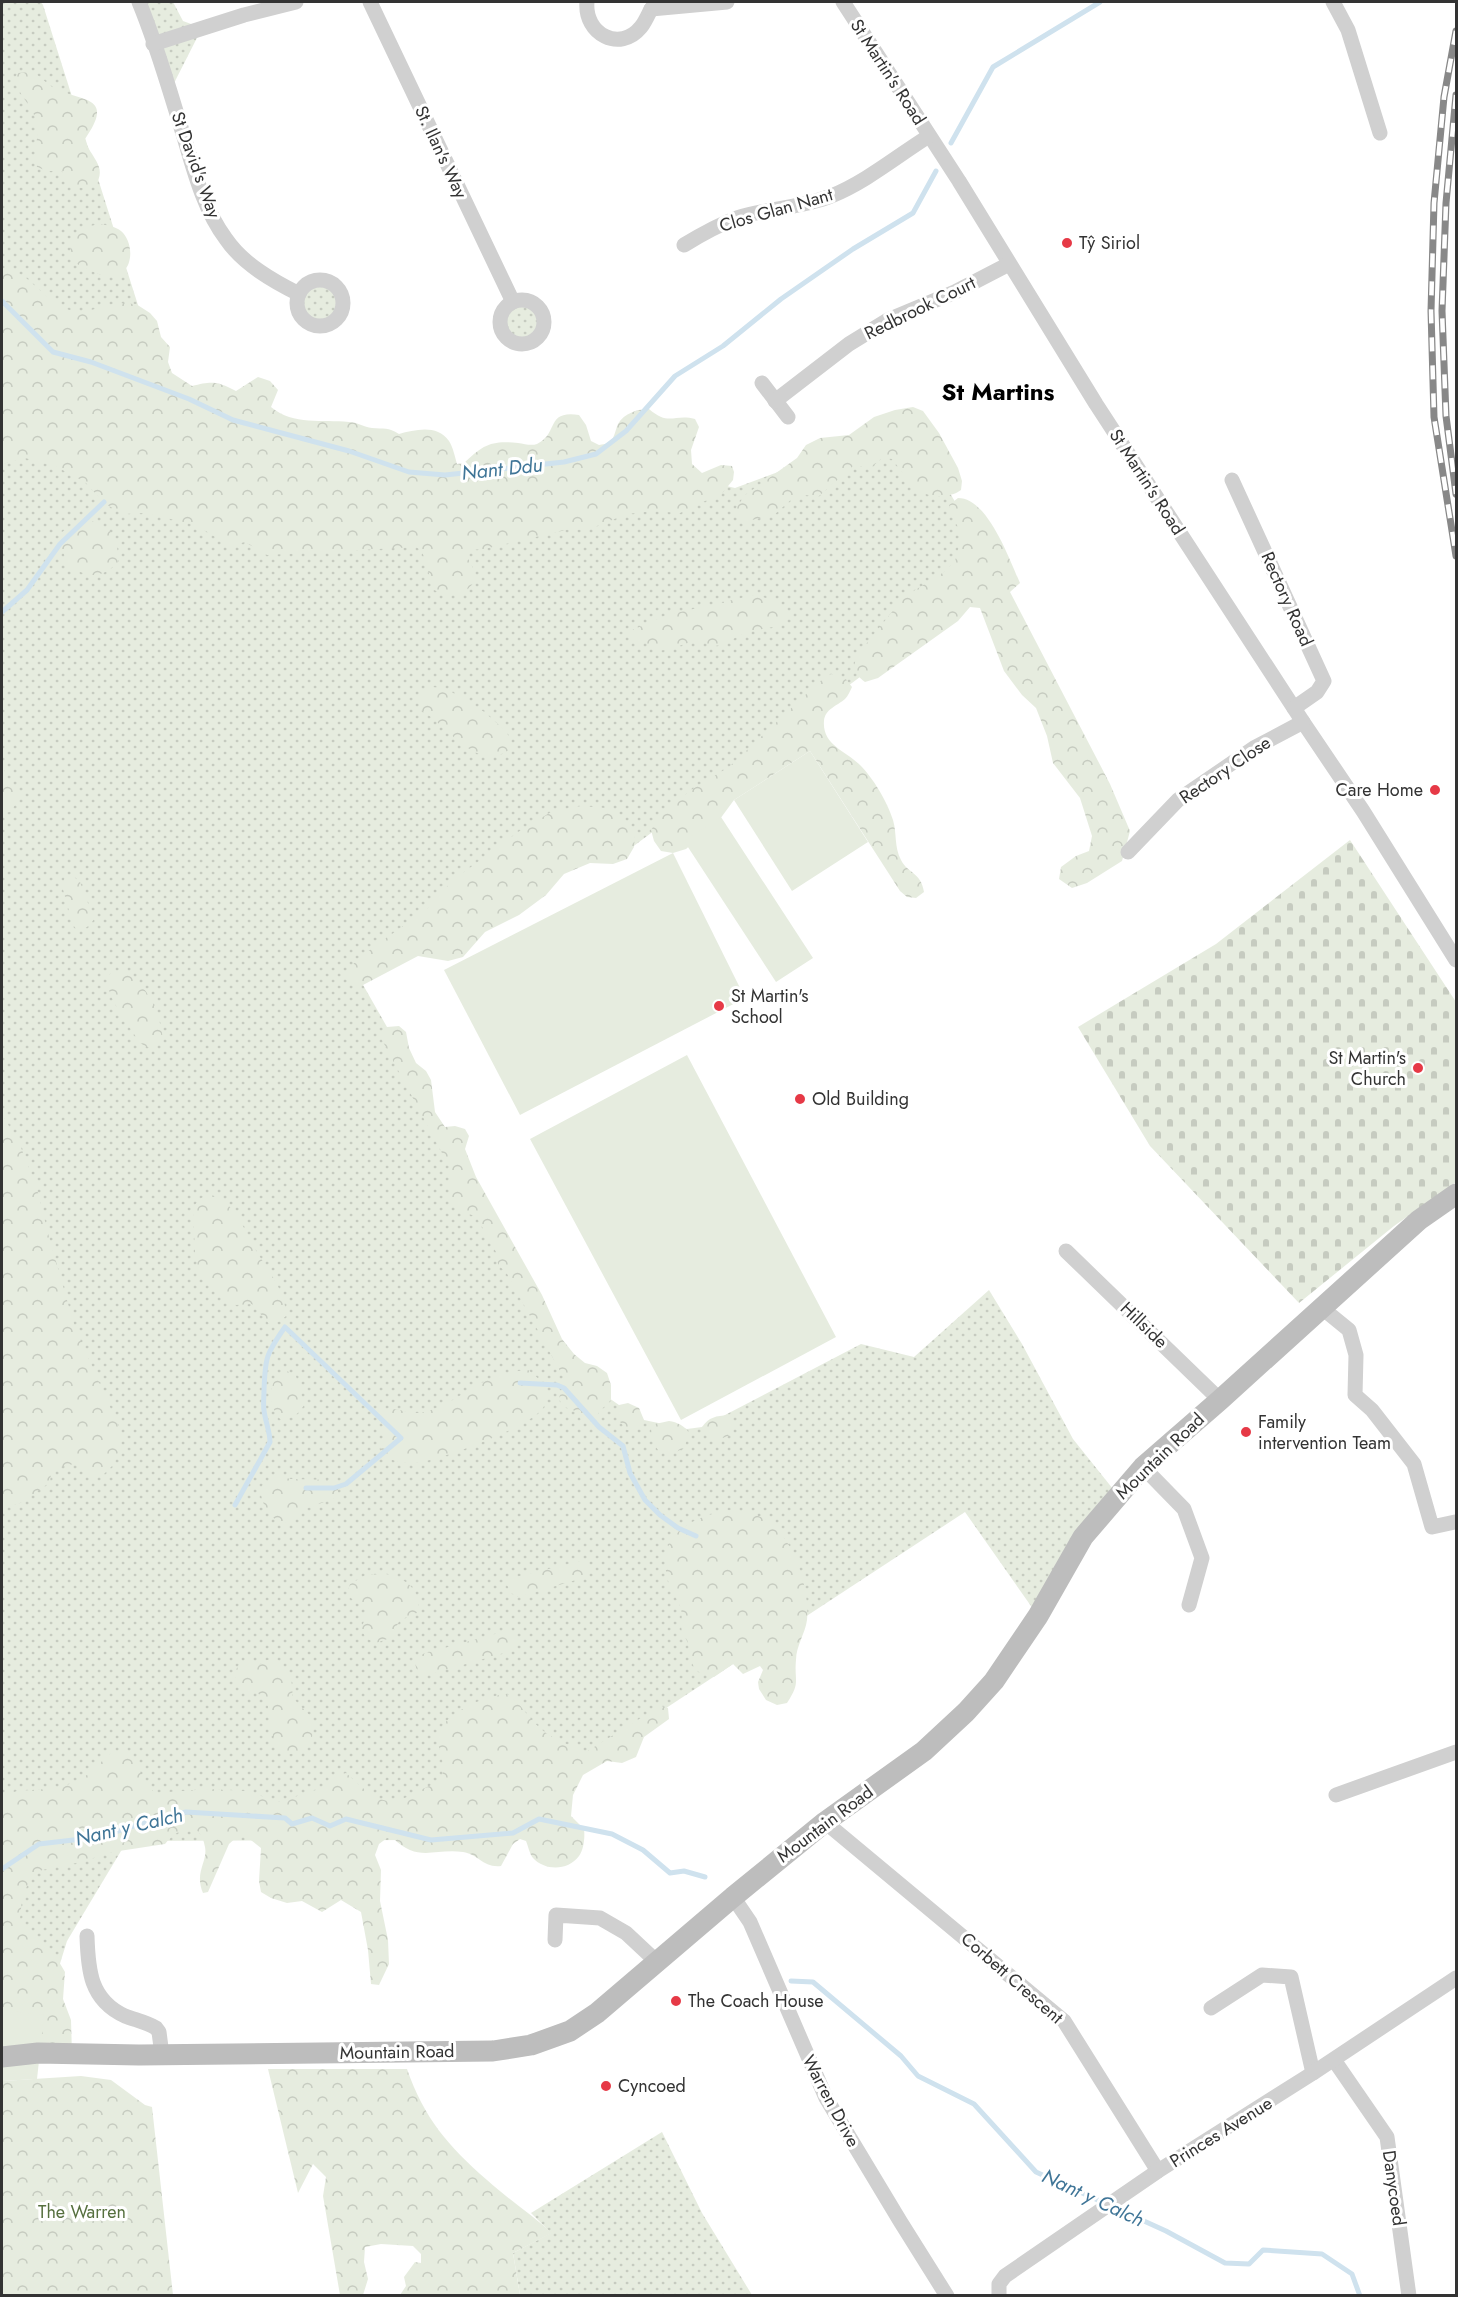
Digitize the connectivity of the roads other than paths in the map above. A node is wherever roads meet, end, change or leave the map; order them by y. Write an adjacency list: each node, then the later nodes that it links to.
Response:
1 (139, 2): 9 (street, St David's Way)
2 (296, 2): 9 (street)
3 (370, 2): 15 (street, St. Ilan's Way)
4 (587, 2): 8 (street)
5 (727, 2): 8 (street)
6 (843, 2): 11 (street, St Martin's Road)
7 (1333, 2): 10 (street)
8 (648, 5)
9 (153, 44): 14 (street, St David's Way)
10 (1380, 133)
11 (929, 136): 12 (street, Clos Glan Nant); 13 (street, St Martin's Road)
12 (684, 245)
13 (1009, 264): 17 (street, Redbrook Court); 20 (street, St Martin's Road)
14 (299, 294)
15 (513, 302)
16 (762, 383): 17 (street)
17 (775, 401): 18 (street)
18 (788, 417)
19 (1232, 480): 20 (street, Rectory Road)
20 (1294, 708): 21 (street, St Martin's Road)
21 (1303, 723): 22 (street, Rectory Close); 23 (street, St Martin's Road)
22 (1128, 852)
23 (1456, 960)
24 (1456, 1194): 26 (main road, Mountain Road)
25 (1066, 1251): 27 (street, Hillside)
26 (1322, 1308): 27 (main road, Mountain Road); 29 (street)
27 (1220, 1400): 28 (main road, Mountain Road)
28 (1143, 1467): 30 (street); 33 (main road, Mountain Road)
29 (1455, 1522)
30 (1189, 1605)
31 (1456, 1752): 32 (street)
32 (1336, 1795)
33 (825, 1822): 34 (main road, Mountain Road); 44 (street, Corbett Crescent)
34 (733, 1897): 37 (main road, Mountain Road); 45 (street, Warren Drive)
35 (87, 1936): 40 (street)
36 (555, 1940): 37 (street)
37 (657, 1962): 40 (main road, Mountain Road)
38 (1456, 1978): 42 (street, Princes Avenue)
39 (1211, 2008): 43 (street)
40 (162, 2055): 41 (main road, Mountain Road)
41 (2, 2057)
42 (1334, 2060): 43 (street, Princes Avenue); 47 (street, Danycoed)
43 (1313, 2073): 44 (street, Princes Avenue)
44 (1158, 2171): 46 (street, Princes Avenue)
45 (947, 2295)
46 (999, 2295)
47 (1408, 2295)

